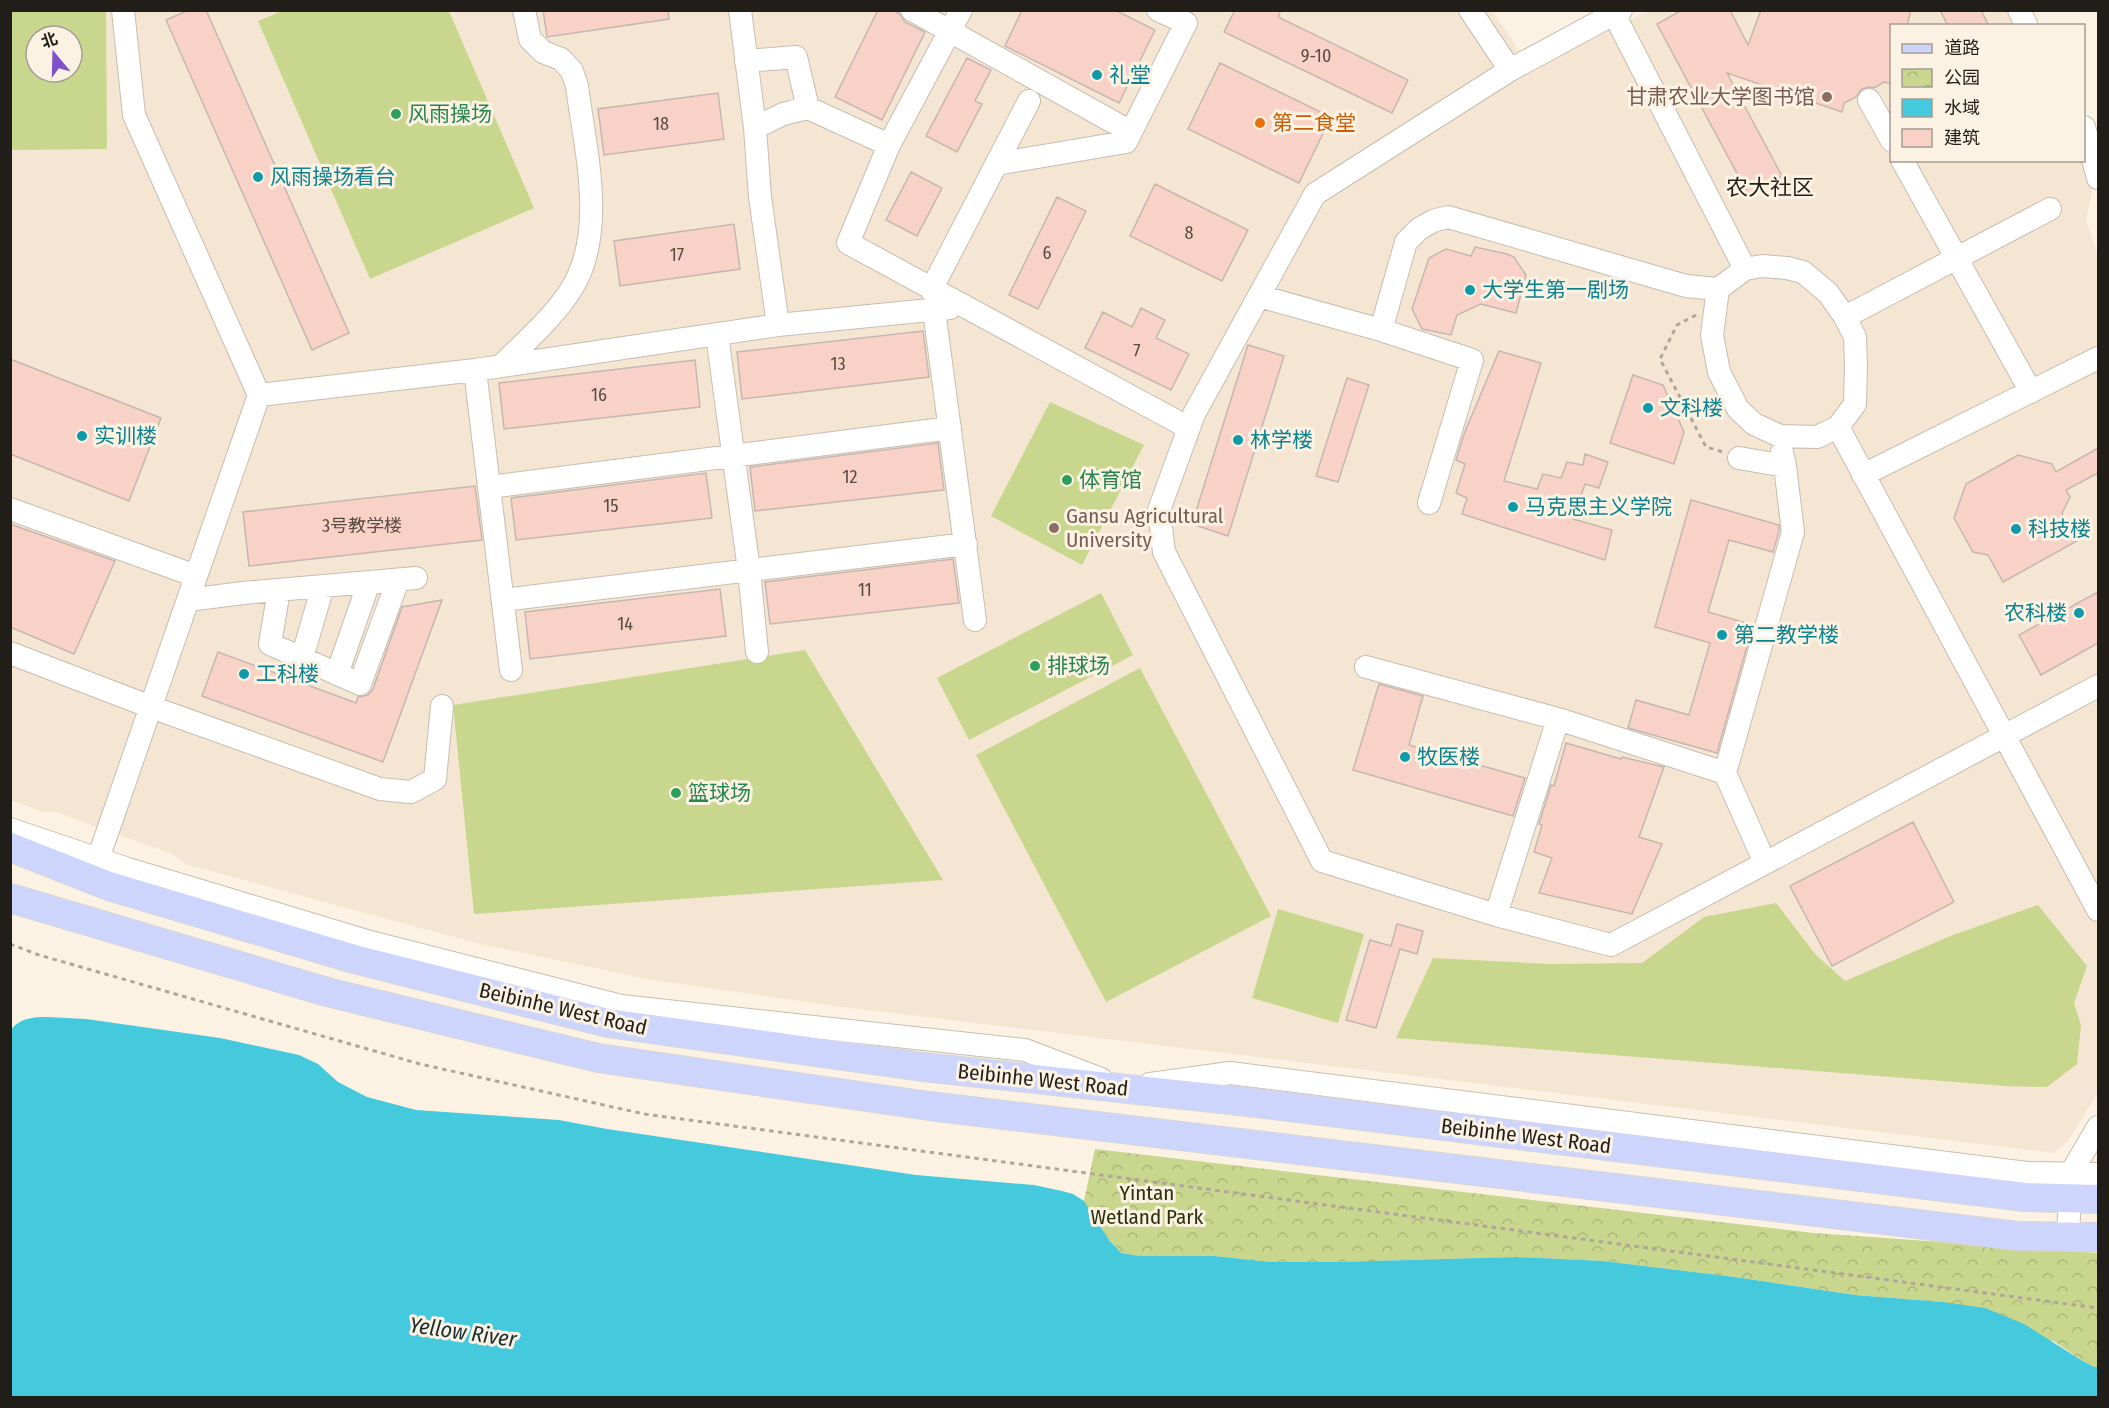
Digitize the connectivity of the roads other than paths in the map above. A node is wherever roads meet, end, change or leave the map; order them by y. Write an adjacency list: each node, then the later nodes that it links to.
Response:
1 (123, 10): 39 (street)
2 (524, 10): 36 (street)
3 (740, 10): 12 (street)
4 (912, 10): 11 (street)
5 (961, 10): 11 (street)
6 (1158, 10): 19 (street)
7 (1470, 10): 13 (street)
8 (2019, 10): 10 (street)
9 (1618, 12): 13 (street); 27 (street)
10 (2026, 24)
11 (950, 30): 19 (street); 21 (street)
12 (746, 61): 16 (street); 17 (street)
13 (1510, 70): 29 (street)
14 (1869, 100): 20 (street)
15 (1029, 101): 23 (street)
16 (808, 108): 17 (street); 21 (street)
17 (755, 128): 32 (street)
18 (2090, 128): 24 (street)
19 (1131, 132): 23 (street)
20 (1890, 137)
21 (889, 145): 30 (street)
22 (1903, 162): 26 (street)
23 (996, 164): 30 (street)
24 (2098, 178)
25 (2050, 209): 26 (street)
26 (1955, 258): 31 (street); 38 (street)
27 (1745, 269): 28 (street); 31 (street)
28 (1718, 289): 33 (street); 43 (street)
29 (1259, 296): 33 (street); 41 (street)
30 (933, 300): 32 (street); 40 (street); 41 (street)
31 (1845, 317): 42 (street)
32 (778, 325): 34 (street)
33 (1381, 330): 49 (street)
34 (717, 335): 36 (street); 44 (street)
35 (2098, 358): 38 (street)
36 (501, 366): 37 (street)
37 (475, 369): 39 (street); 48 (street)
38 (2031, 392): 47 (street)
39 (259, 395): 53 (street)
40 (950, 428): 44 (street); 51 (street)
41 (1189, 428): 78 (street)
42 (1838, 428): 43 (street); 47 (street)
43 (1779, 436): 46 (street)
44 (733, 456): 48 (street); 52 (street)
45 (1738, 458): 46 (street)
46 (1785, 466): 71 (street)
47 (1863, 475): 70 (street)
48 (490, 487): 58 (street)
49 (1429, 503)
50 (10, 509): 53 (street)
51 (966, 544): 52 (street); 59 (street)
52 (749, 570): 58 (street); 61 (street)
53 (196, 576): 57 (street)
54 (369, 582): 55 (street); 65 (street); 65 (street)
55 (323, 586): 56 (street); 62 (street)
56 (279, 590): 57 (street); 62 (street)
57 (188, 600): 68 (street)
58 (503, 600): 64 (street)
59 (975, 620)
60 (10, 652): 68 (street)
61 (757, 652)
62 (302, 658): 65 (street)
63 (1366, 667): 69 (street)
64 (511, 670)
65 (337, 674)
66 (2098, 686): 70 (street)
67 (442, 706): 68 (street)
68 (151, 707): 74 (street)
69 (1558, 719): 71 (street); 78 (street)
70 (2004, 735): 75 (street); 77 (street)
71 (1725, 773): 75 (street)
72 (10, 829): 74 (street)
73 (10, 847): 79 (main road, Beibinhe West Road)
74 (98, 859): 79 (street)
75 (1765, 863): 78 (street)
76 (10, 898): 81 (main road, Beibinhe West Road)
77 (2098, 910)
78 (1496, 915)
79 (1123, 1088): 81 (main road); 83 (main road, Beibinhe West Road)
80 (2098, 1127): 83 (street)
81 (1116, 1128): 85 (main road, Beibinhe West Road)
82 (2098, 1174): 83 (street)
83 (2070, 1186): 84 (main road, Beibinhe West Road); 85 (street)
84 (2098, 1199)
85 (2068, 1237): 86 (main road, Beibinhe West Road)
86 (2098, 1237)

